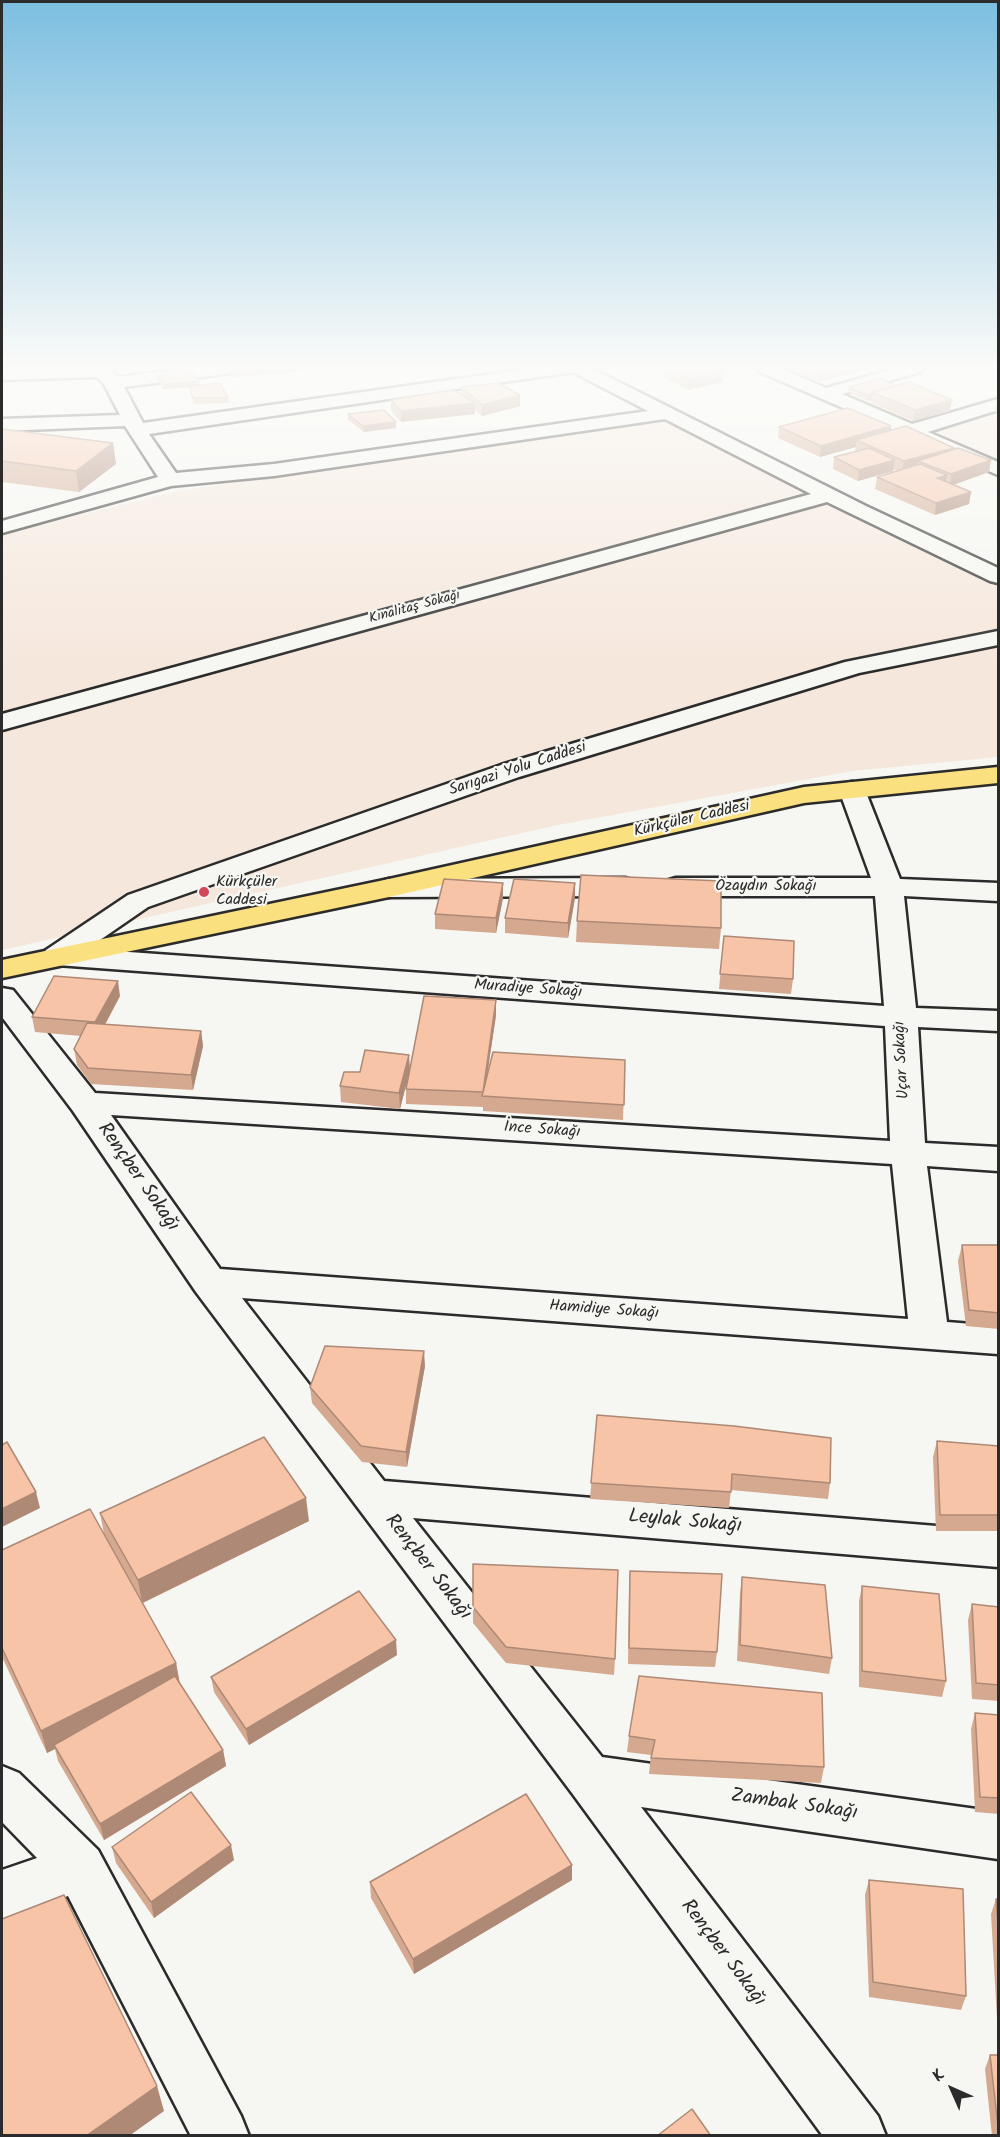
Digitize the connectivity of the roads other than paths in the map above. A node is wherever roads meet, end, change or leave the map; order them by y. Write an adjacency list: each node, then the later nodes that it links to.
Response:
1 (162, 468): 4 (street)
2 (290, 468): 4 (street)
3 (776, 468): 5 (street)
4 (170, 480): 6 (street)
5 (829, 495): 7 (street); 9 (street, Kınalıtaş Sokağı)
6 (2, 527)
7 (999, 576)
8 (999, 639): 15 (street, Sarıgazi Yolu Caddesi)
9 (2, 723)
10 (999, 775): 11 (main road, Kürkçüler Caddesi)
11 (852, 790): 12 (street, Uçar Sokağı); 13 (main road, Kürkçüler Caddesi)
12 (889, 887): 13 (street, Özaydın Sokağı); 14 (street, Özaydın Sokağı); 18 (street, Uçar Sokağı)
13 (388, 888): 15 (main road, Kürkçüler Caddesi)
14 (999, 892)
15 (57, 956): 16 (main road, Kürkçüler Caddesi); 18 (street, Muradiye Sokağı)
16 (2, 969)
17 (2, 997): 20 (street, Rençber Sokağı)
18 (901, 1017): 19 (street, Muradiye Sokağı); 21 (street, Uçar Sokağı)
19 (999, 1021)
20 (85, 1102): 21 (street, İnce Sokağı); 23 (street, Rençber Sokağı)
21 (908, 1153): 22 (street, İnce Sokağı); 24 (street, Uçar Sokağı)
22 (999, 1159)
23 (208, 1282): 24 (street, Hamidiye Sokağı); 26 (street, Rençber Sokağı)
24 (930, 1335): 25 (street, Hamidiye Sokağı)
25 (999, 1340)
26 (372, 1497): 27 (street, Leylak Sokağı); 28 (street, Rençber Sokağı)
27 (999, 1549)
28 (589, 1777): 30 (street, Zambak Sokağı); 34 (street, Rençber Sokağı)
29 (2, 1790): 31 (street)
30 (999, 1835)
31 (80, 1867): 32 (street); 33 (street)
32 (2, 1895)
33 (221, 2136)
34 (858, 2136)

